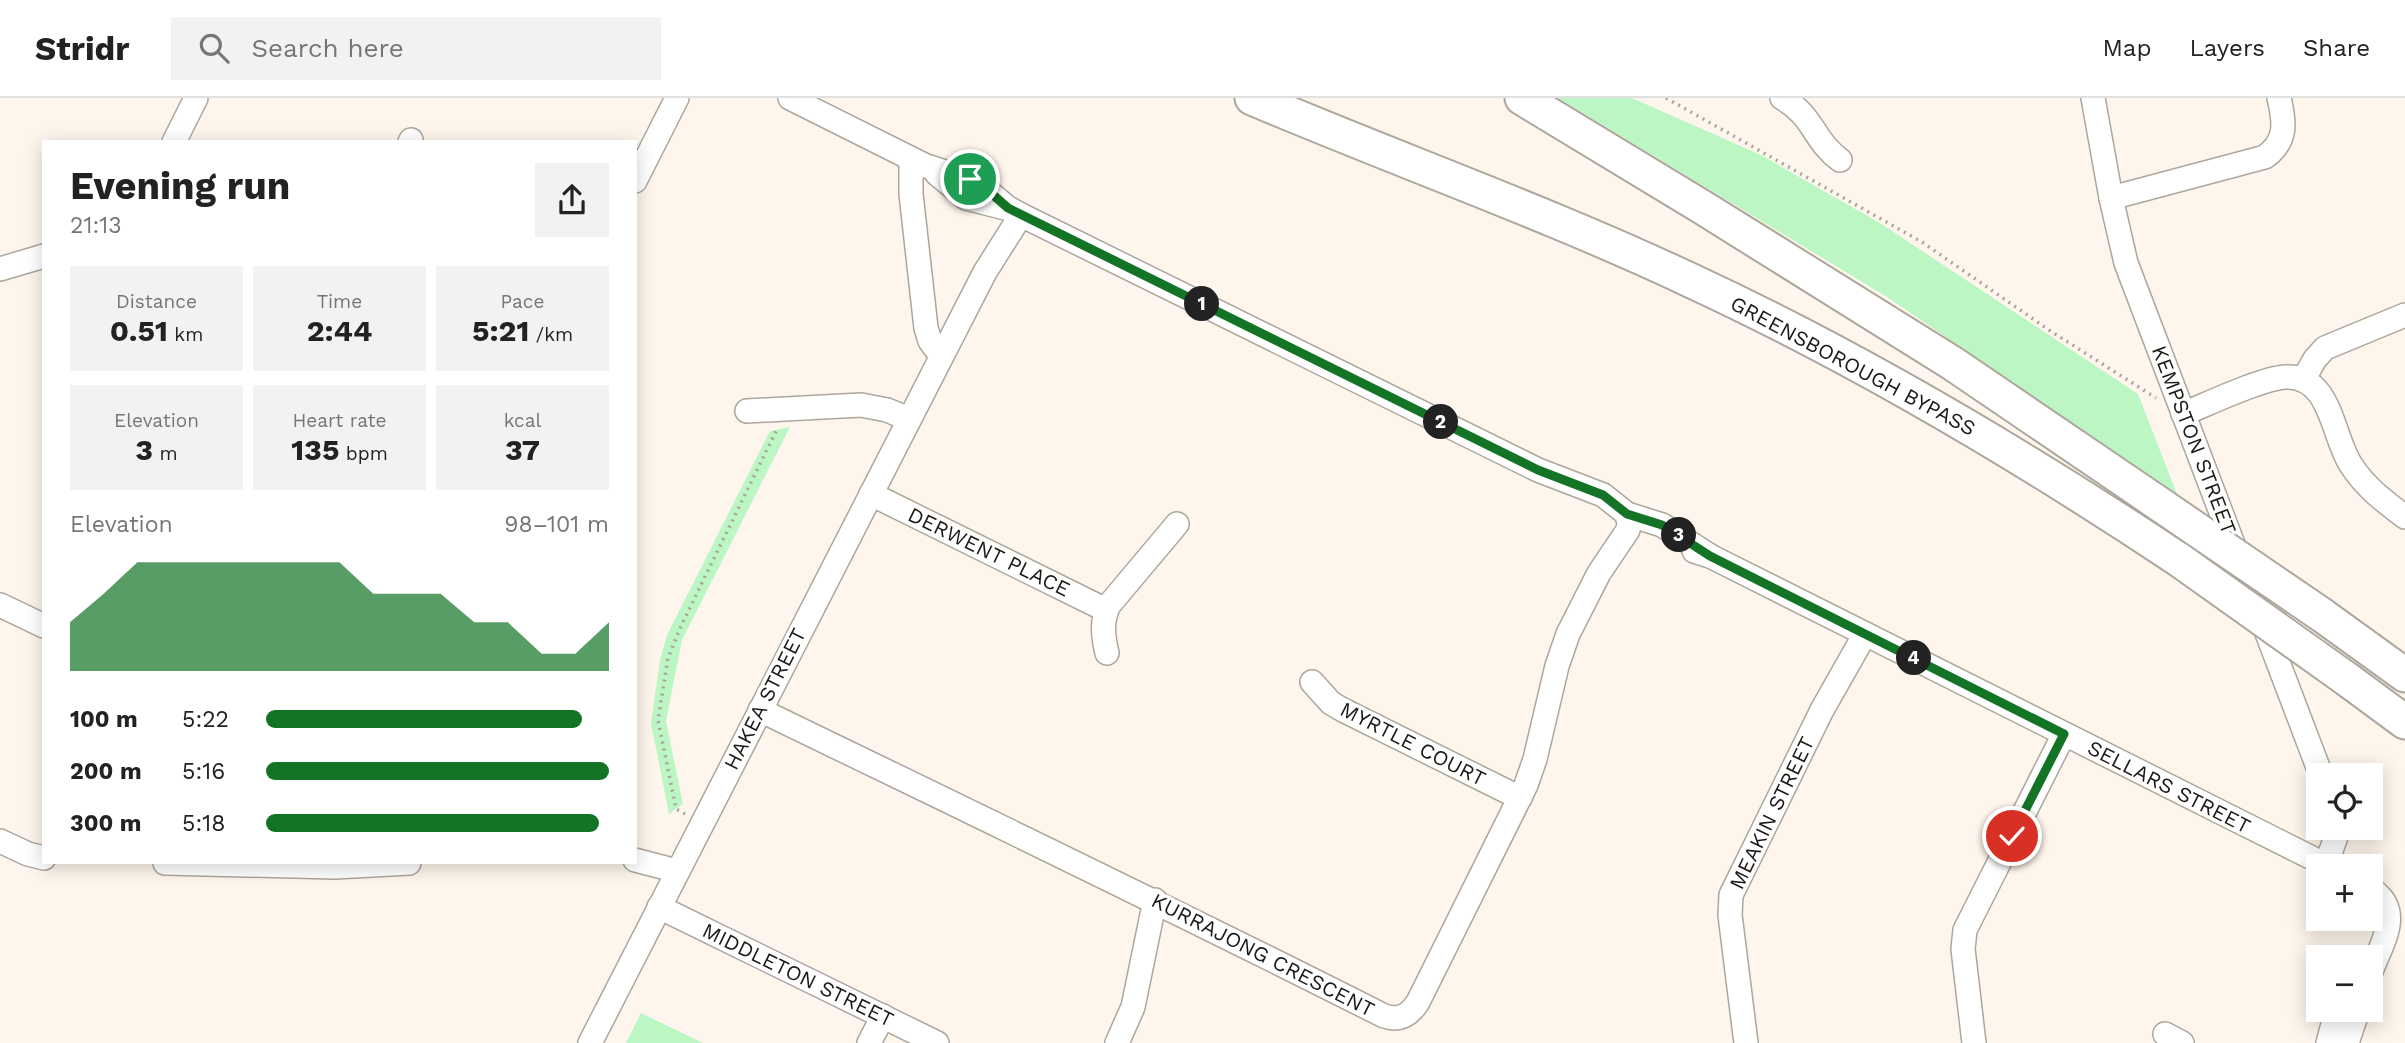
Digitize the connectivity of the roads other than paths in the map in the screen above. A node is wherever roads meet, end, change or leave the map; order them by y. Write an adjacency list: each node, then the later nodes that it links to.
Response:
1 (196, 98): 9 (street)
2 (677, 98): 12 (street)
3 (790, 98): 11 (street, SELLARS STREET)
4 (1252, 98): 35 (highway, GREENSBOROUGH BYPASS, bridge)
5 (1522, 98): 32 (highway, bridge)
6 (1782, 98): 10 (street)
7 (2093, 98): 13 (street, KEMPSTON STREET)
8 (2278, 98): 13 (street)
9 (175, 140)
10 (1840, 160)
11 (918, 162): 14 (street, SELLARS STREET); 18 (street)
12 (637, 177)
13 (2111, 198): 21 (street, KEMPSTON STREET)
14 (1014, 212): 18 (street, HAKEA STREET); 25 (street, SELLARS STREET)
15 (42, 259): 16 (street)
16 (0, 269)
17 (2405, 315): 19 (street)
18 (942, 356): 22 (street, HAKEA STREET)
19 (2303, 380): 21 (street); 24 (street)
20 (747, 411): 22 (street)
21 (2183, 414): 37 (street, KEMPSTON STREET)
22 (909, 419): 23 (street, HAKEA STREET)
23 (871, 494): 28 (street, DERWENT PLACE); 34 (street, HAKEA STREET)
24 (2405, 517)
25 (1624, 522): 30 (street, SELLARS STREET); 38 (street, KURRAJONG CRESCENT)
26 (1177, 524): 28 (street)
27 (0, 605): 29 (street)
28 (1106, 610): 31 (street)
29 (42, 625)
30 (1860, 632): 36 (street, SELLARS STREET); 57 (street, MEAKIN STREET)
31 (1107, 653)
32 (2405, 675)
33 (1312, 682): 38 (street, MYRTLE COURT)
34 (760, 710): 45 (street, HAKEA STREET); 47 (street, KURRAJONG CRESCENT)
35 (2405, 722)
36 (2064, 734): 40 (street, SELLARS STREET); 58 (street)
37 (2316, 763)
38 (1520, 798): 47 (street, KURRAJONG CRESCENT)
39 (0, 841): 41 (street)
40 (2306, 856)
41 (42, 858)
42 (637, 861): 45 (street)
43 (194, 864): 44 (street)
44 (377, 864)
45 (677, 871): 48 (street, HAKEA STREET)
46 (2383, 899): 49 (street)
47 (1155, 900): 56 (street)
48 (659, 907): 50 (street, MIDDLETON STREET); 53 (street, HAKEA STREET)
49 (2383, 945)
50 (883, 1016): 54 (street); 55 (street, MIDDLETON STREET)
51 (2334, 1022): 59 (street)
52 (2354, 1022): 60 (street)
53 (590, 1043)
54 (869, 1043)
55 (937, 1043)
56 (1117, 1043)
57 (1746, 1043)
58 (1974, 1043)
59 (2329, 1043)
60 (2347, 1043)

